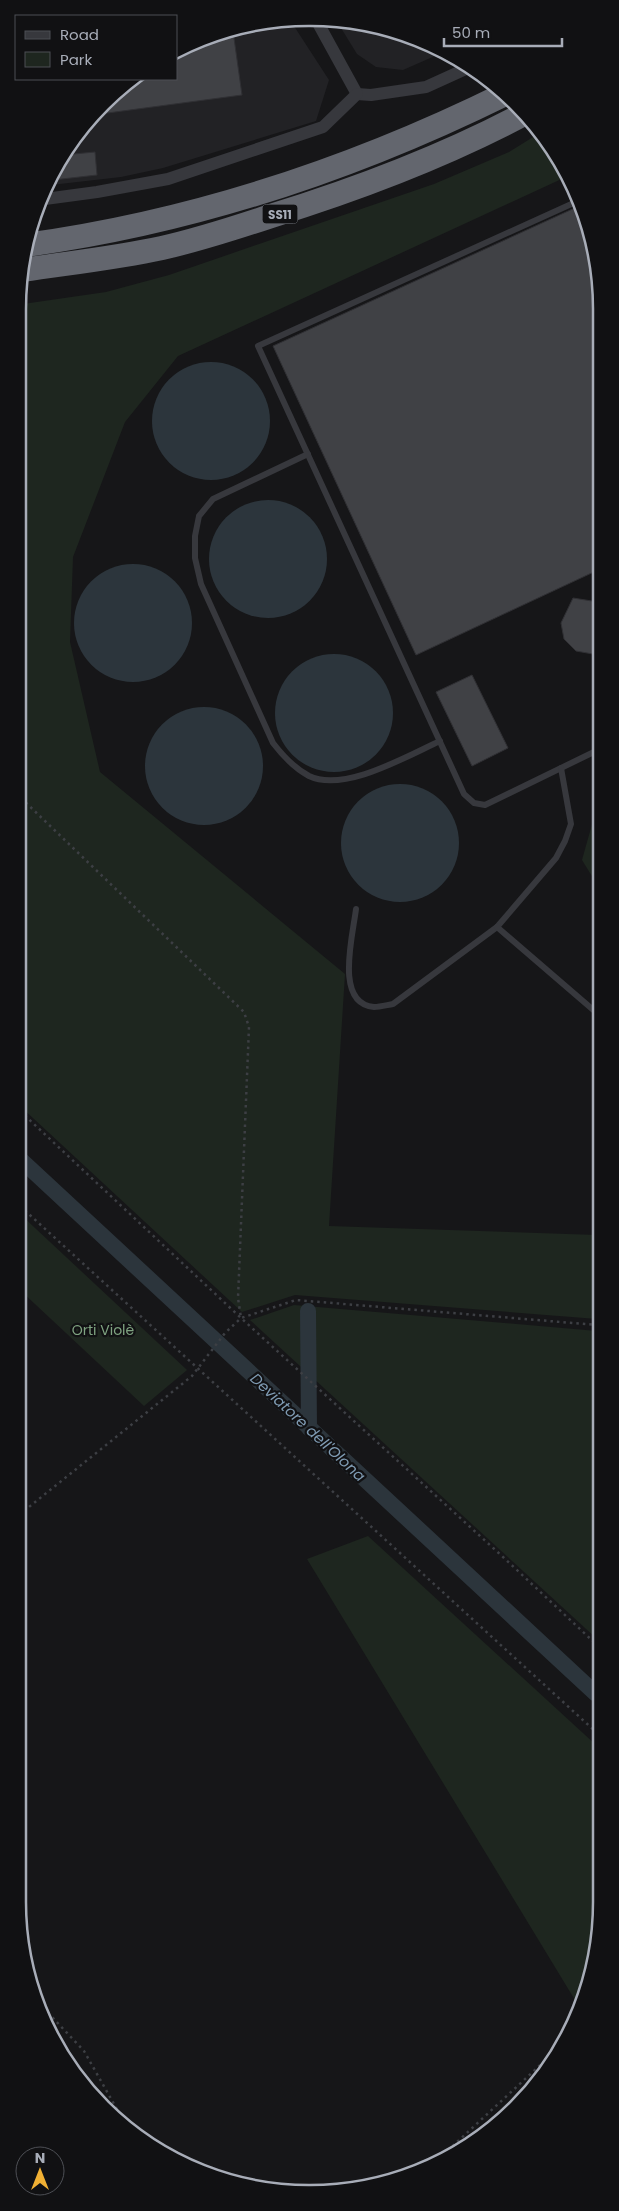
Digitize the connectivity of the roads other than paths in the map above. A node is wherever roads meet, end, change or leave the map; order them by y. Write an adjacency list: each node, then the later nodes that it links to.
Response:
1 (320, 27): 3 (street)
2 (463, 71): 3 (street)
3 (357, 94): 6 (street)
4 (497, 98): 8 (highway, SS11)
5 (517, 118): 9 (highway, SS11)
6 (49, 198)
7 (572, 203): 10 (lane)
8 (34, 243)
9 (30, 269)
10 (308, 454): 11 (lane); 11 (lane)
11 (440, 741): 13 (lane)
12 (593, 752): 13 (lane)
13 (561, 768): 15 (lane)
14 (356, 909): 15 (lane)
15 (497, 927): 16 (lane)
16 (593, 1010)

